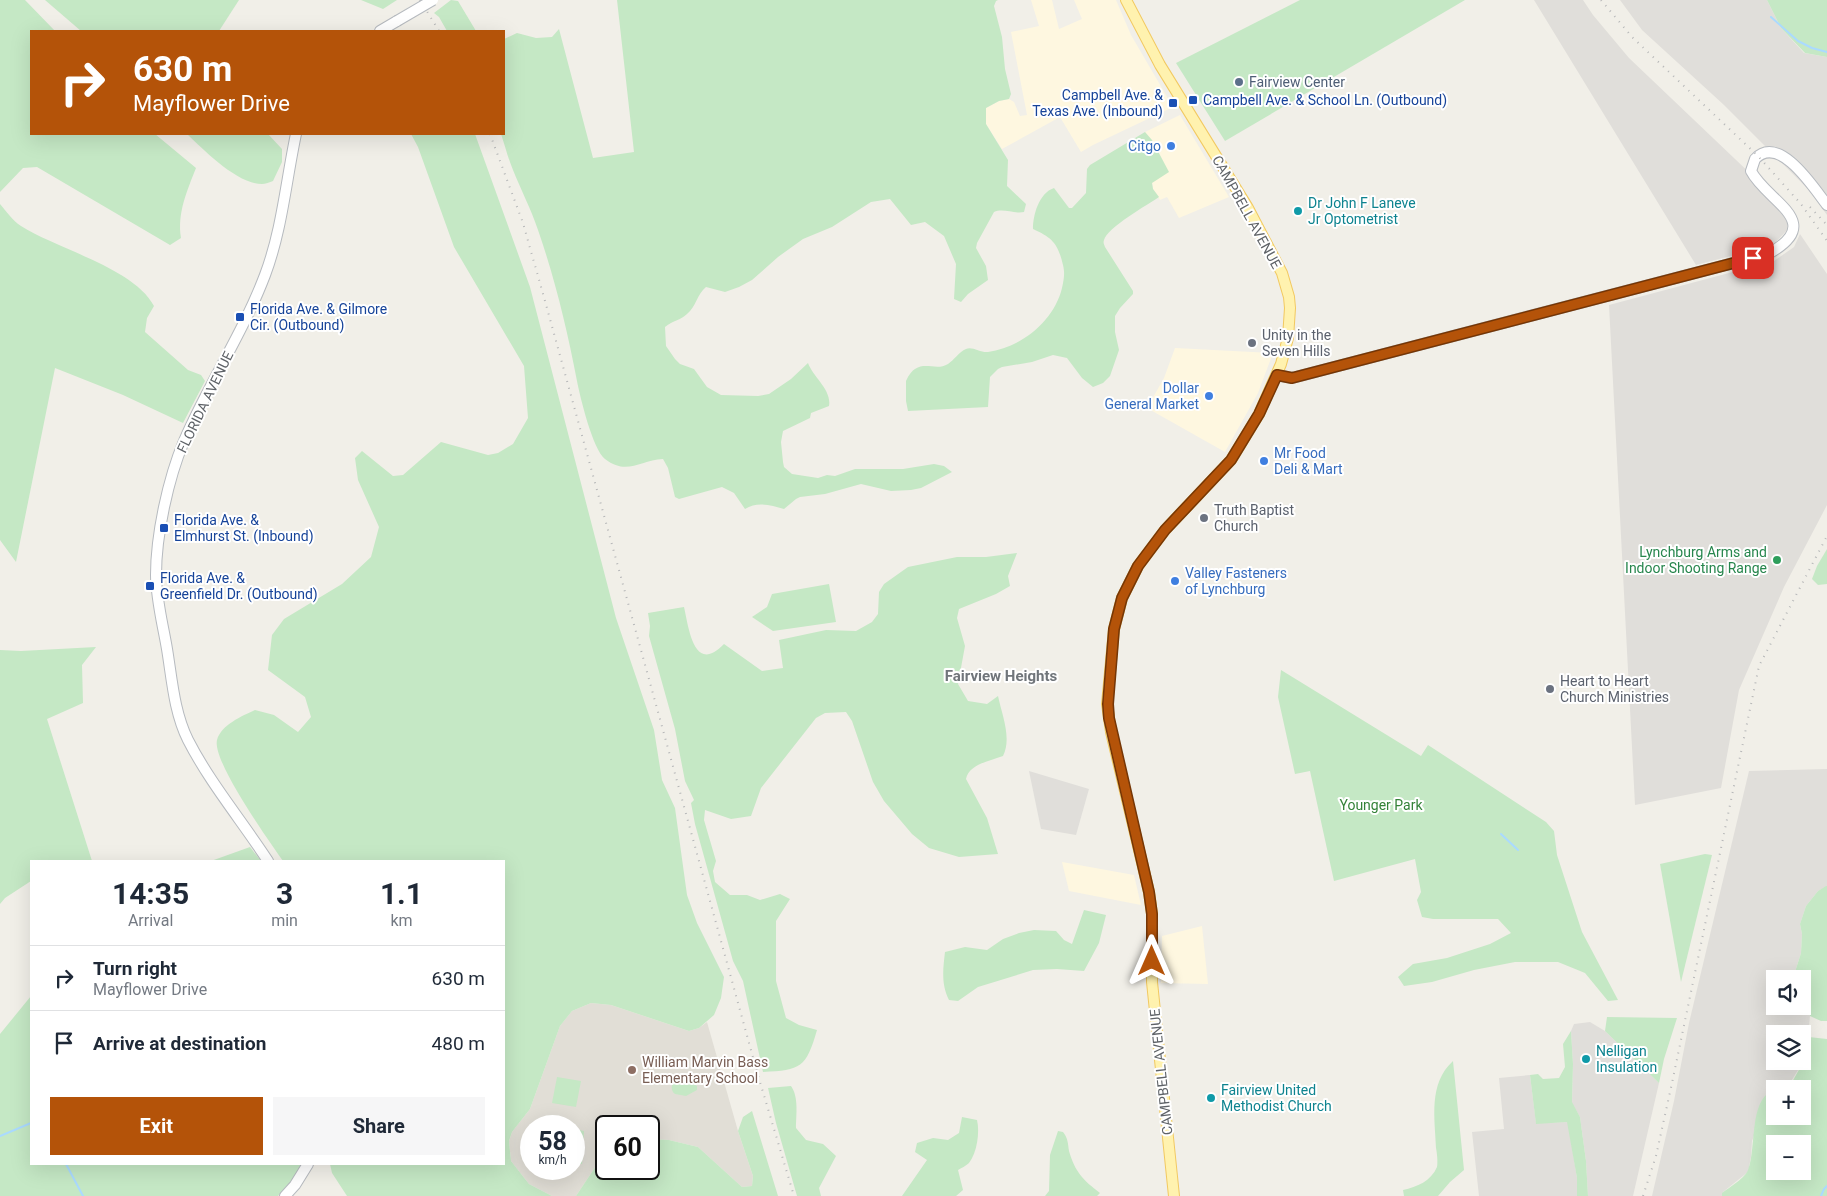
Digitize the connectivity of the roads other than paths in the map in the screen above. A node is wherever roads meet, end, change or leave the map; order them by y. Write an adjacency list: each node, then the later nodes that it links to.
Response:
1 (434, 0): 3 (main road, bridge)
2 (1126, 0): 6 (main road, CAMPBELL AVENUE)
3 (382, 30)
4 (296, 135): 7 (main road, FLORIDA AVENUE)
5 (1827, 204): 6 (main road)
6 (1277, 375): 10 (main road, CAMPBELL AVENUE)
7 (267, 860)
8 (307, 1165): 9 (main road)
9 (285, 1196)
10 (1174, 1196)

